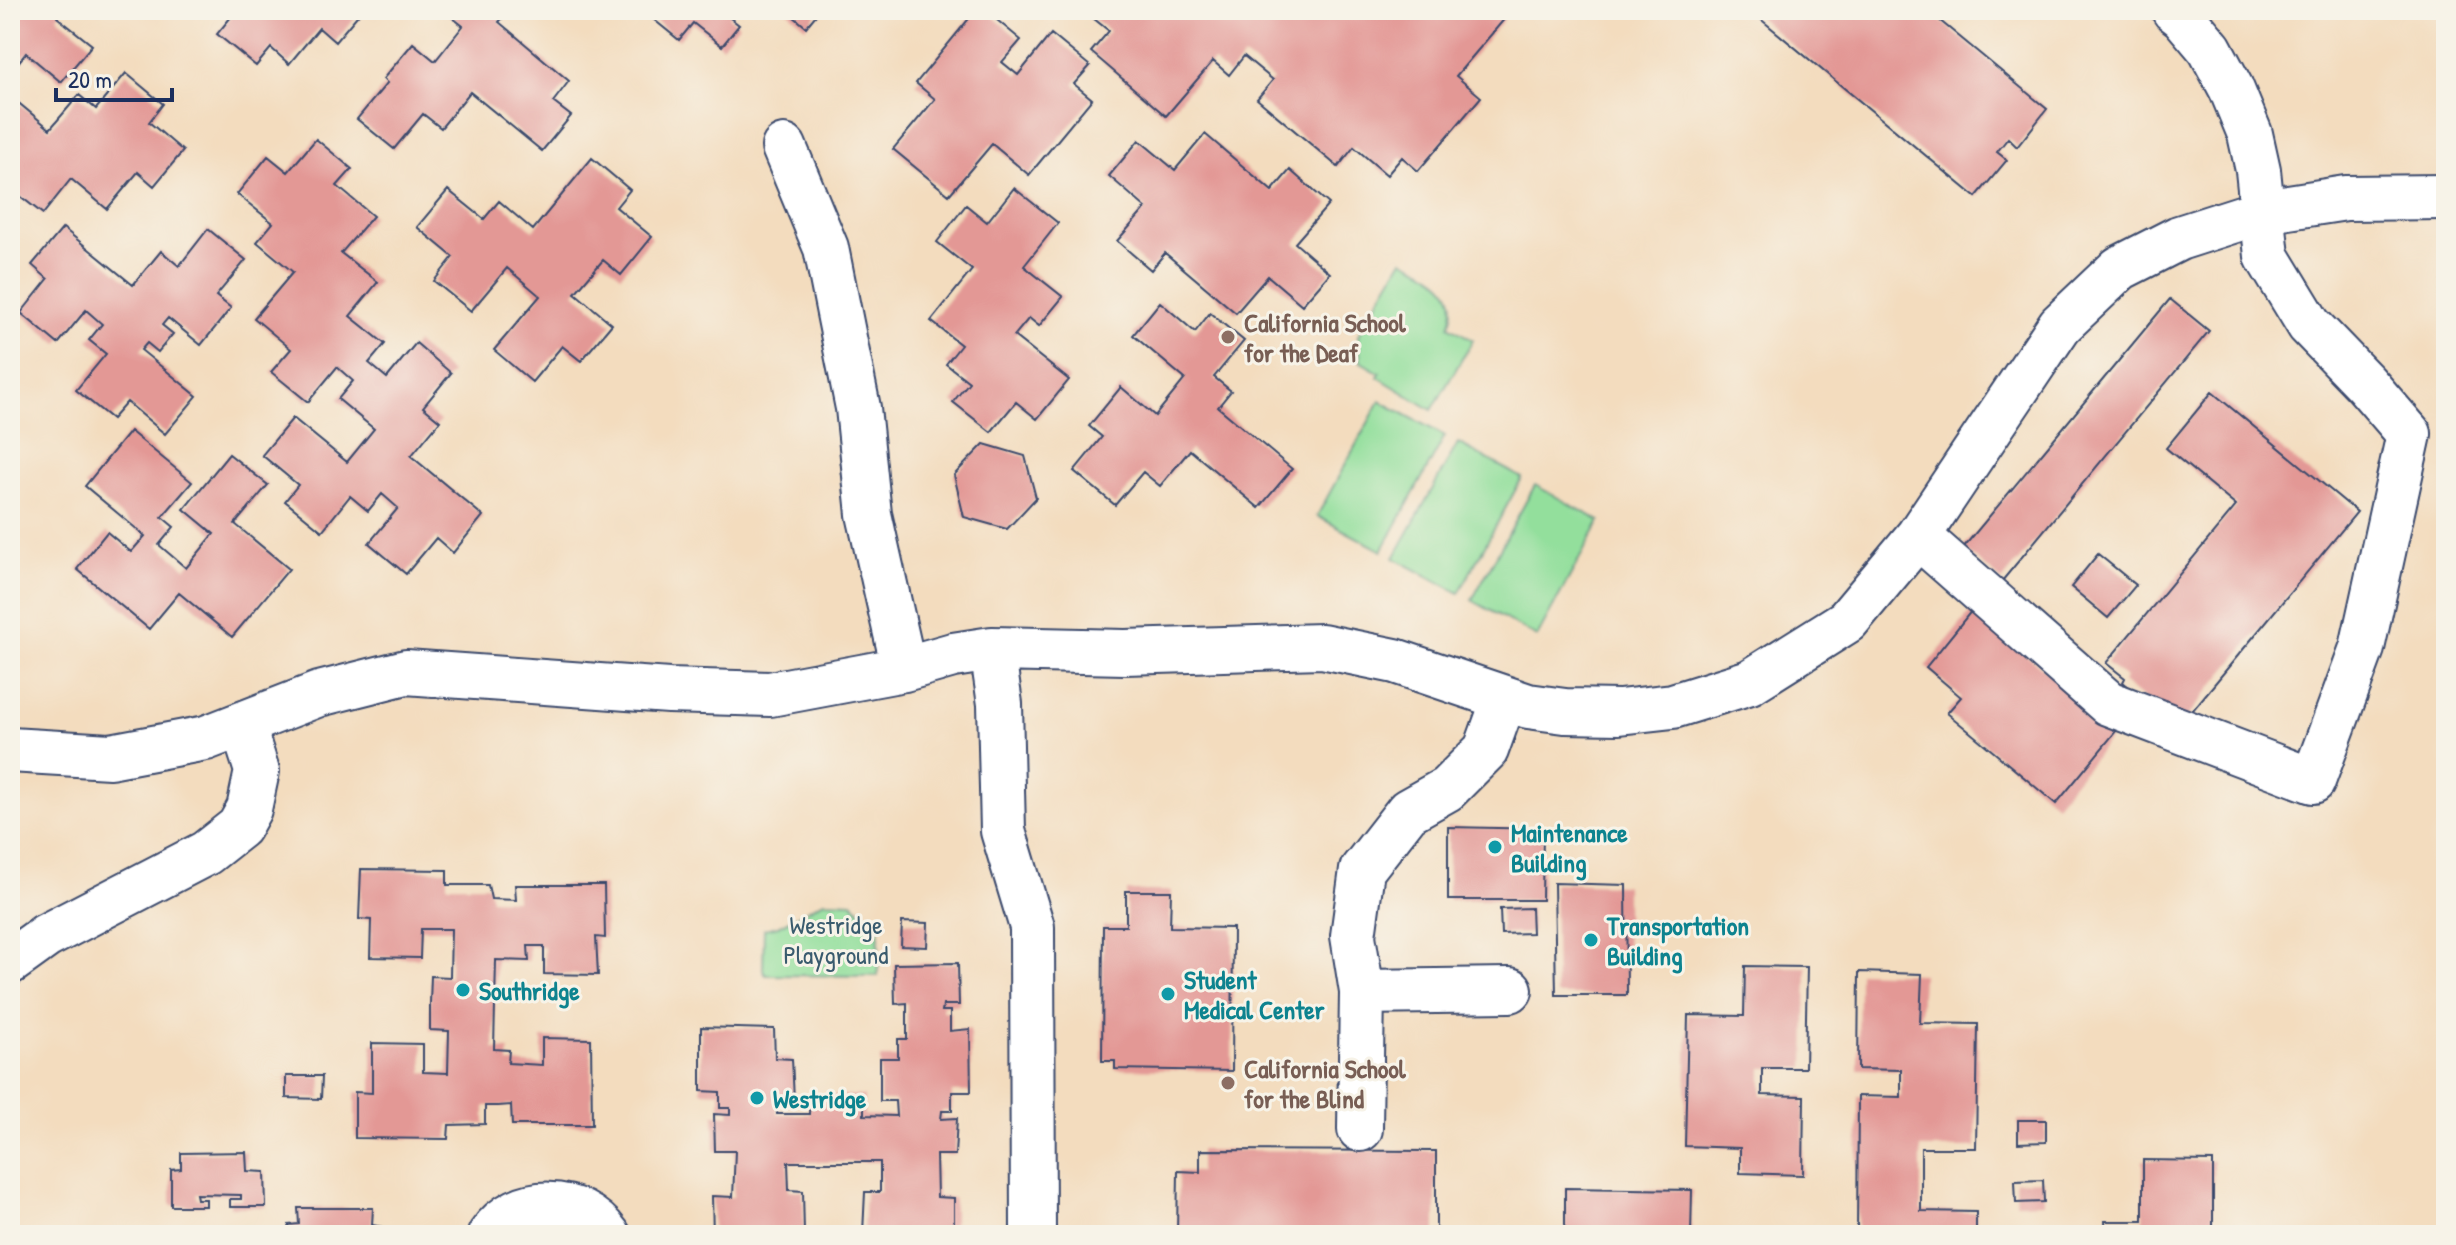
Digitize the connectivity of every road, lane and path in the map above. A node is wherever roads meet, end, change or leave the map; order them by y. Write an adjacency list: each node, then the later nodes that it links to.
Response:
1 (2174, 10): 4 (lane)
2 (784, 147): 7 (lane)
3 (2446, 197): 4 (lane)
4 (2263, 211): 5 (lane); 5 (lane)
5 (1918, 536): 8 (lane)
6 (992, 649): 7 (lane); 8 (lane); 17 (lane)
7 (904, 669): 9 (lane)
8 (1504, 700): 13 (lane)
9 (242, 724): 10 (lane); 11 (lane)
10 (10, 750)
11 (10, 962)
12 (1510, 990): 13 (lane)
13 (1362, 992): 14 (lane)
14 (1360, 1129)
15 (490, 1235): 16 (lane)
16 (608, 1235)
17 (1033, 1235)

